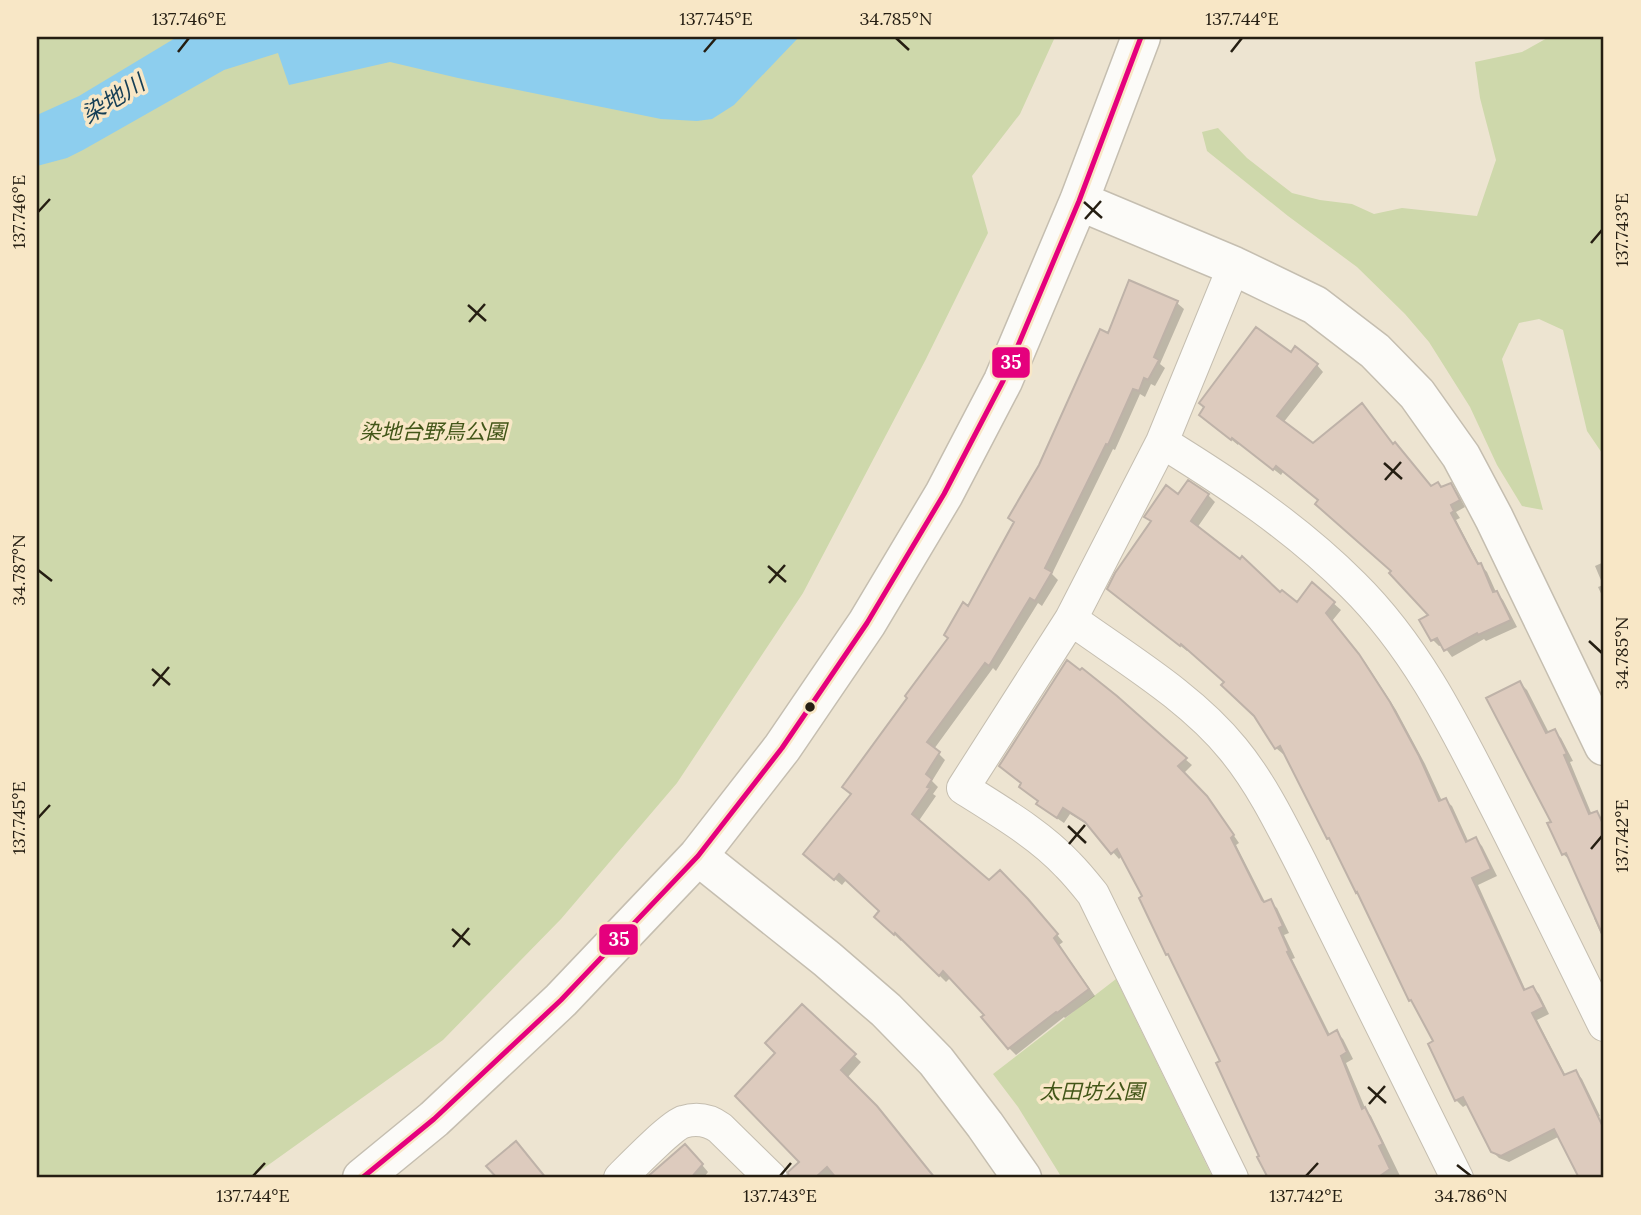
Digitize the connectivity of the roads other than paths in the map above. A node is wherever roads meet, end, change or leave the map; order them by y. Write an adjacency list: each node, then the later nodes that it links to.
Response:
1 (1141, 37): 2 (street)
2 (1079, 201): 3 (street); 7 (street)
3 (1234, 266): 4 (street); 6 (street)
4 (1162, 442): 5 (street); 8 (street)
5 (1071, 619): 13 (street); 14 (street)
6 (1604, 746)
7 (698, 856): 9 (street); 12 (street)
8 (1604, 1025)
9 (362, 1178)
10 (620, 1178): 11 (street)
11 (771, 1178)
12 (1022, 1178)
13 (1232, 1178)
14 (1457, 1178)

